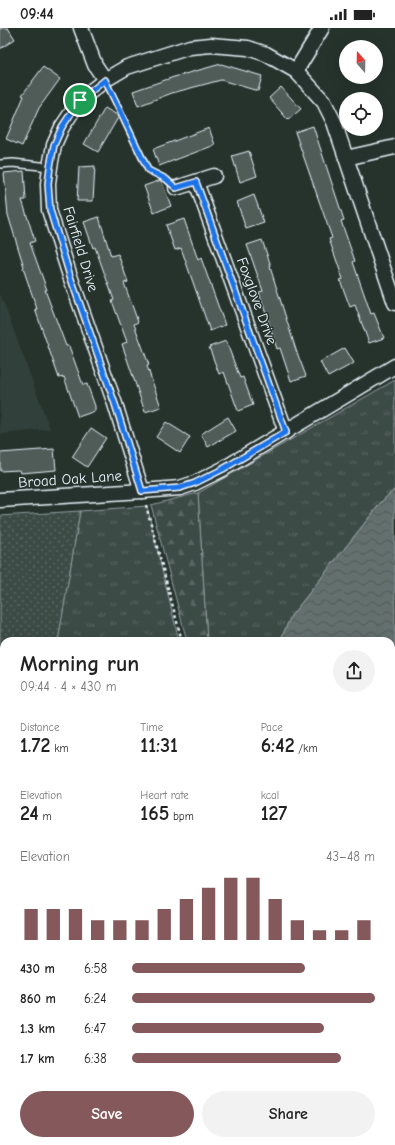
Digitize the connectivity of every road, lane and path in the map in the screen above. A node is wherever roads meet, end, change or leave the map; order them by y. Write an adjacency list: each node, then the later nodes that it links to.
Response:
1 (81, 28): 4 (street)
2 (322, 28): 3 (street)
3 (296, 71): 4 (street, Fairfield Drive); 6 (street, Fairfield Drive)
4 (105, 80): 8 (street, Fairfield Drive); 11 (path)
5 (395, 147): 6 (street)
6 (346, 158): 12 (street, Fairfield Drive)
7 (0, 164): 8 (lane)
8 (50, 167): 15 (street, Fairfield Drive)
9 (214, 176): 10 (street)
10 (196, 182): 11 (street); 14 (street, Foxglove Drive)
11 (176, 188)
12 (395, 303)
13 (395, 366): 14 (street)
14 (286, 432): 15 (street)
15 (142, 491): 16 (street, Broad Oak Lane); 17 (path)
16 (0, 500)
17 (181, 637)

